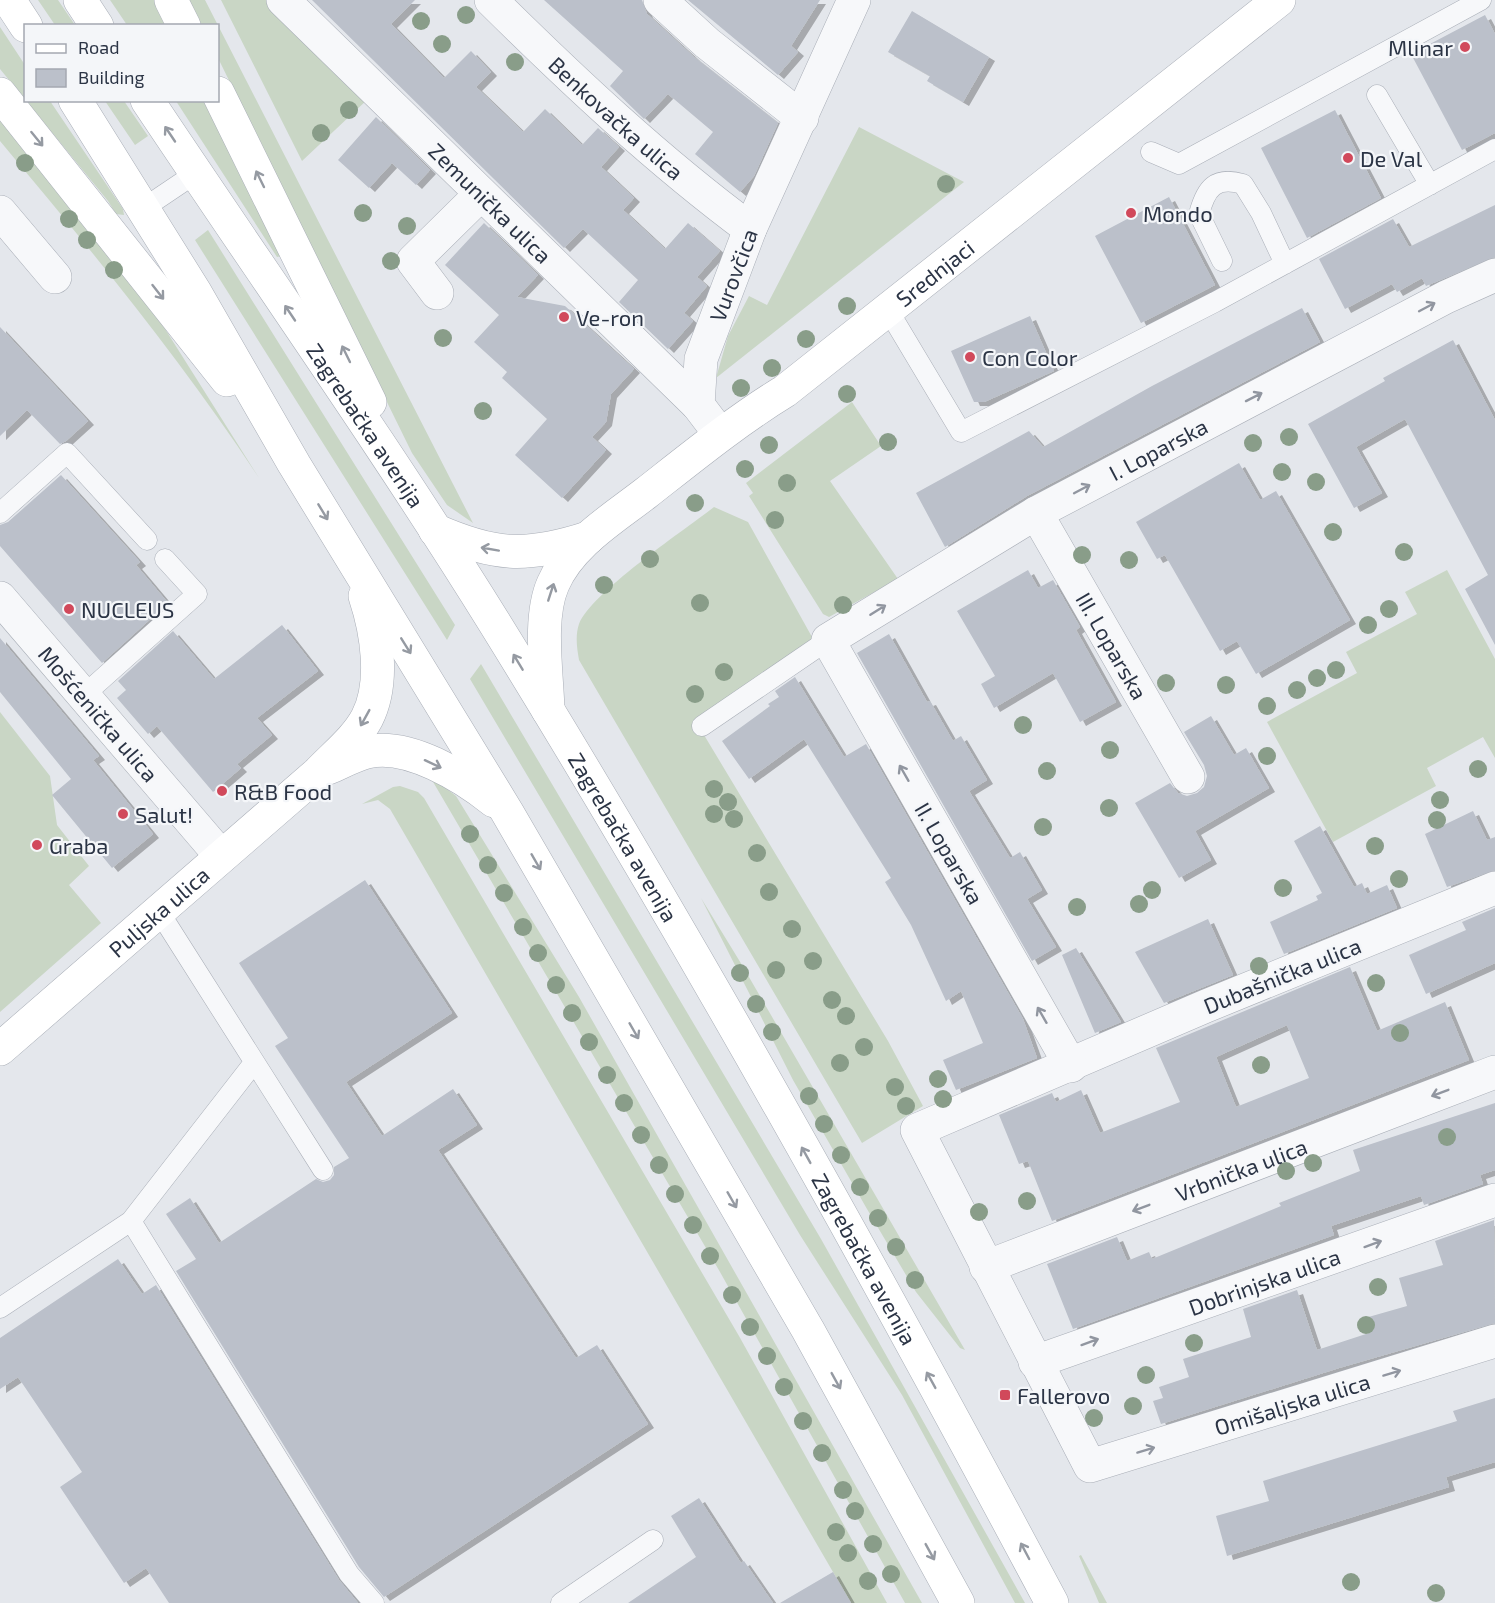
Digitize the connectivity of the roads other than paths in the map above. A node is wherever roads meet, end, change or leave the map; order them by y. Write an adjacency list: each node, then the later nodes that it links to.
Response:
1 (9, 0): 10 (main road)
2 (80, 0): 11 (main road)
3 (171, 0): 12 (main road)
4 (283, 0): 23 (street, Zemunička ulica)
5 (491, 0): 26 (street, Benkovačka ulica)
6 (660, 0): 18 (street)
7 (854, 0): 18 (street, Vurovčica)
8 (1279, 0): 32 (main road, Srednjaci)
9 (1481, 0): 20 (lane)
10 (25, 24)
11 (96, 24)
12 (183, 24)
13 (0, 94): 35 (main road, one-way to 35)
14 (219, 95): 38 (main road, one-way to 14)
15 (1377, 95): 22 (lane)
16 (76, 102): 24 (main road)
17 (148, 102): 21 (main road, Zagrebačka avenija, one-way to 17)
18 (802, 118): 26 (street, Vurovčica)
19 (1495, 149): 22 (lane)
20 (1151, 152)
21 (196, 173): 24 (lane); 38 (main road, Zagrebačka avenija, one-way to 21)
22 (1430, 185): 28 (lane)
23 (481, 194): 31 (street); 33 (street, Zemunička ulica)
24 (144, 208): 35 (main road)
25 (0, 212): 30 (street)
26 (750, 229): 33 (street, Vurovčica)
27 (1222, 261): 28 (lane)
28 (1285, 264): 32 (lane)
29 (1495, 275): 37 (street, I. Loparska, one-way to 29)
30 (55, 277)
31 (437, 293)
32 (888, 310): 34 (main road, Srednjaci)
33 (698, 405): 34 (street)
34 (720, 434): 39 (main road, Srednjaci)
35 (294, 464): 42 (main road, one-way to 42)
36 (0, 513): 40 (lane)
37 (1036, 513): 44 (street, I. Loparska, one-way to 37); 49 (street, III. Loparska)
38 (431, 524): 39 (main road, one-way to 38); 46 (main road, Zagrebačka avenija, one-way to 38)
39 (588, 538): 46 (main road, one-way to 39)
40 (147, 540)
41 (165, 559): 45 (lane)
42 (352, 561): 48 (main road, one-way to 48); 50 (main road, one-way to 50)
43 (0, 598): 45 (street, Mošćenička ulica)
44 (828, 640): 47 (lane); 56 (street, II. Loparska, one-way to 44)
45 (84, 694): 51 (street, Mošćenička ulica)
46 (548, 712): 69 (main road, Zagrebačka avenija, one-way to 46)
47 (702, 726)
48 (318, 772): 50 (main road, one-way to 50); 51 (main road, Puljska ulica)
49 (1188, 777)
50 (507, 812): 68 (main road, one-way to 68)
51 (220, 856): 53 (main road, Puljska ulica)
52 (1495, 888): 56 (street, Dubašnička ulica)
53 (158, 910): 54 (main road, Puljska ulica); 55 (lane)
54 (0, 1049)
55 (253, 1064): 58 (lane); 60 (lane)
56 (1071, 1066): 61 (street, Dubašnička ulica)
57 (1495, 1072): 61 (street, Vrbnička ulica, one-way to 61)
58 (323, 1170)
59 (1495, 1200): 64 (street, Dobrinjska ulica, one-way to 59)
60 (131, 1221): 62 (lane); 66 (lane)
61 (986, 1267): 64 (street)
62 (0, 1308)
63 (1495, 1341): 64 (street, Omišaljska ulica, one-way to 63)
64 (1035, 1362)
65 (652, 1540): 67 (lane)
66 (374, 1603)
67 (561, 1603)
68 (958, 1603)
69 (1052, 1603)

